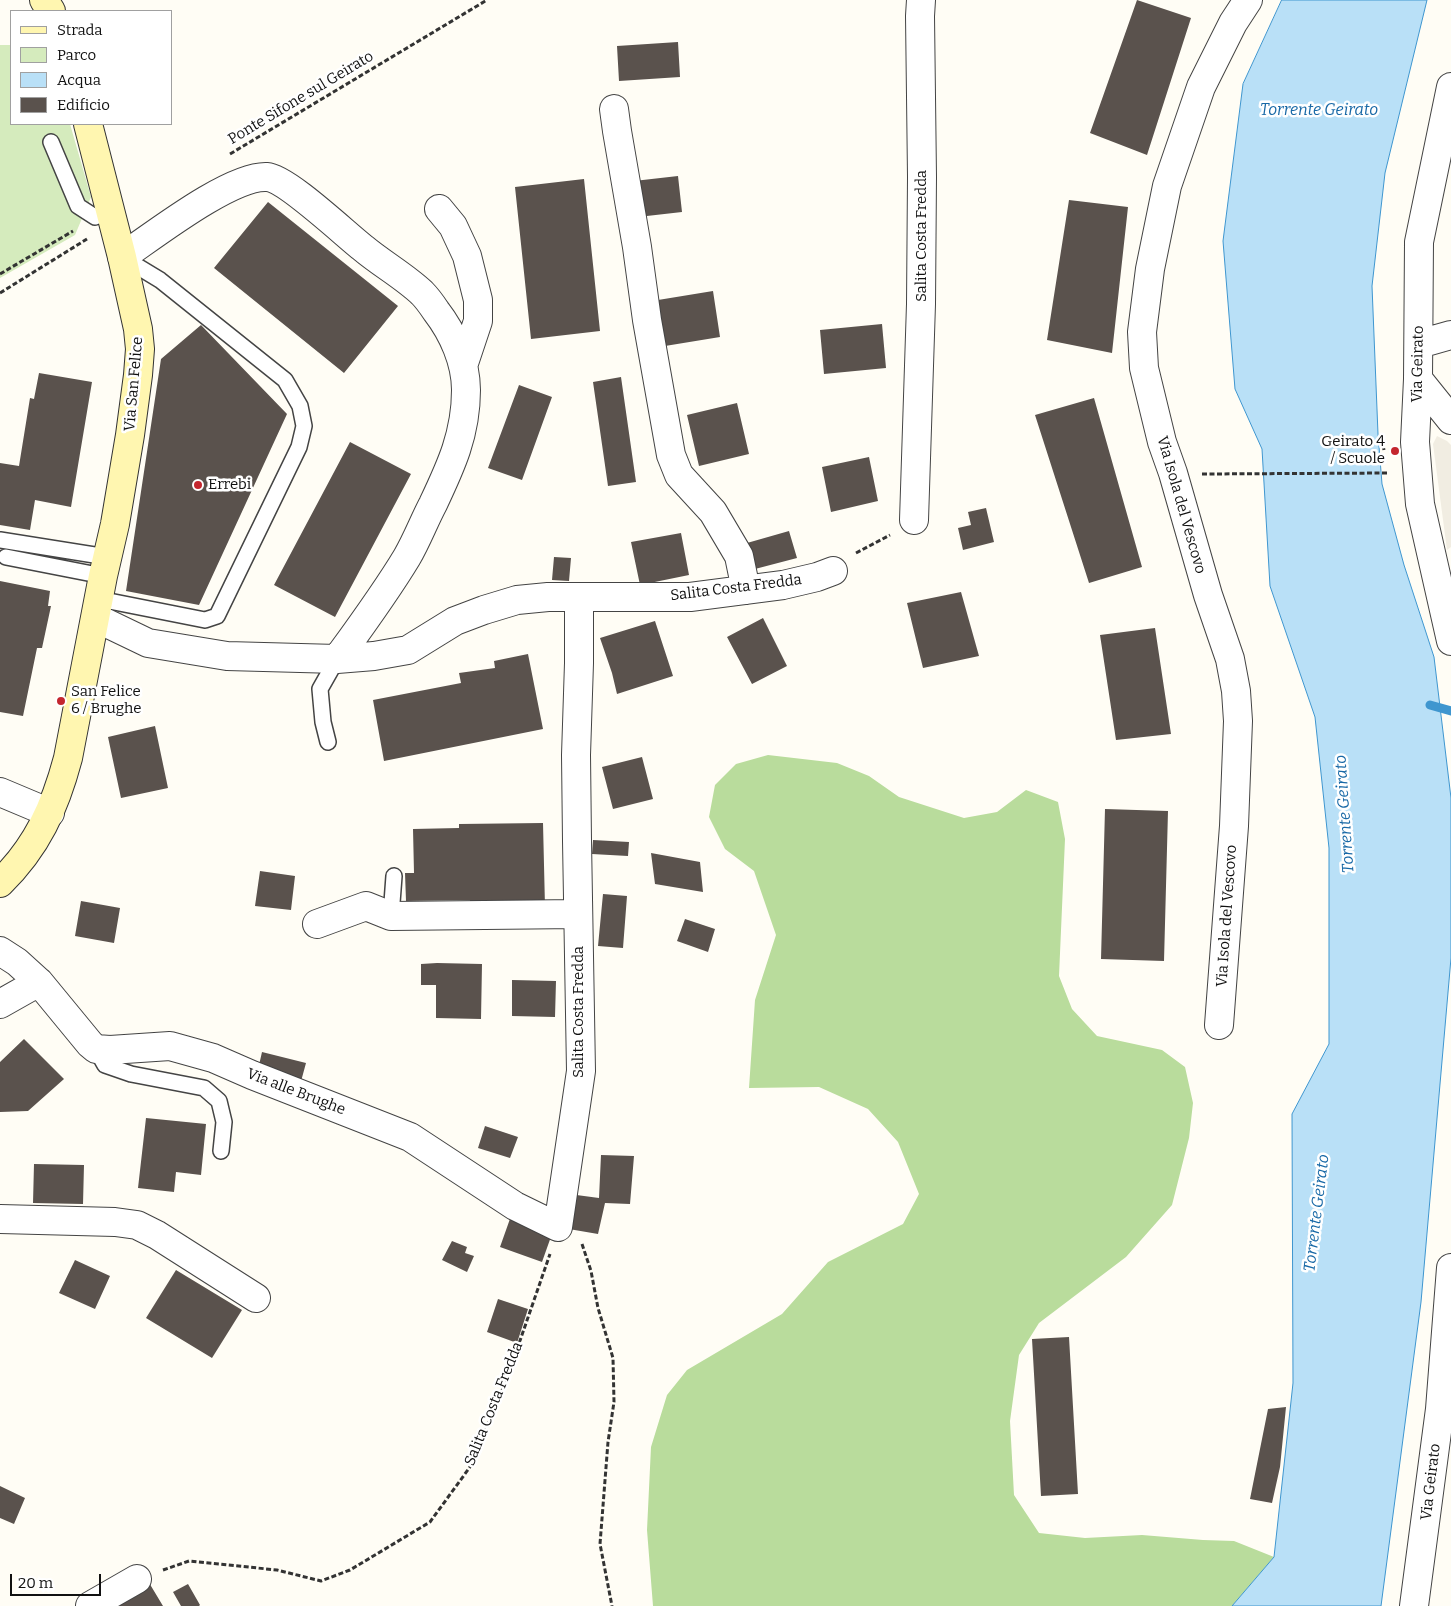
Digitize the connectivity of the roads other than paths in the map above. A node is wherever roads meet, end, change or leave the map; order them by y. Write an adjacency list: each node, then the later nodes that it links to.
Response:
1 (921, 0): 15 (street, Salita Costa Fredda)
2 (1248, 0): 35 (street, Via Isola del Vescovo)
3 (1451, 86): 11 (street, Via Geirato)
4 (614, 108): 20 (street)
5 (88, 125): 8 (street, Via San Felice)
6 (51, 142): 8 (lane)
7 (438, 209): 12 (street)
8 (103, 214): 9 (street, Via San Felice)
9 (122, 257): 12 (street); 19 (street, Via San Felice); 19 (lane)
10 (1451, 335): 11 (street)
11 (1419, 344): 13 (street, Via Geirato)
12 (463, 366): 23 (street)
13 (1418, 379): 14 (street); 22 (street, Via Geirato)
14 (1451, 420)
15 (914, 520)
16 (0, 540): 19 (lane)
17 (6, 557): 19 (lane)
18 (833, 570): 20 (street, Salita Costa Fredda)
19 (101, 588): 23 (street); 26 (street, Via San Felice)
20 (746, 590): 21 (street, Salita Costa Fredda)
21 (578, 597): 23 (street); 29 (street, Salita Costa Fredda)
22 (1451, 641)
23 (337, 659): 24 (lane)
24 (328, 742)
25 (0, 792): 26 (street)
26 (50, 813): 28 (street, Via San Felice)
27 (394, 876): 30 (lane)
28 (0, 882)
29 (578, 914): 30 (street); 39 (street, Salita Costa Fredda)
30 (391, 916): 31 (street)
31 (317, 924)
32 (0, 951): 33 (street)
33 (39, 982): 34 (street); 36 (street)
34 (0, 1004)
35 (1219, 1026)
36 (96, 1050): 37 (lane); 39 (street, Via alle Brughe)
37 (221, 1151)
38 (0, 1219): 41 (street)
39 (569, 1232)
40 (1451, 1268): 42 (street, Via Geirato)
41 (256, 1298)
42 (1445, 1409): 45 (street, Via Geirato)
43 (137, 1579): 44 (street)
44 (90, 1606)
45 (1414, 1606)

